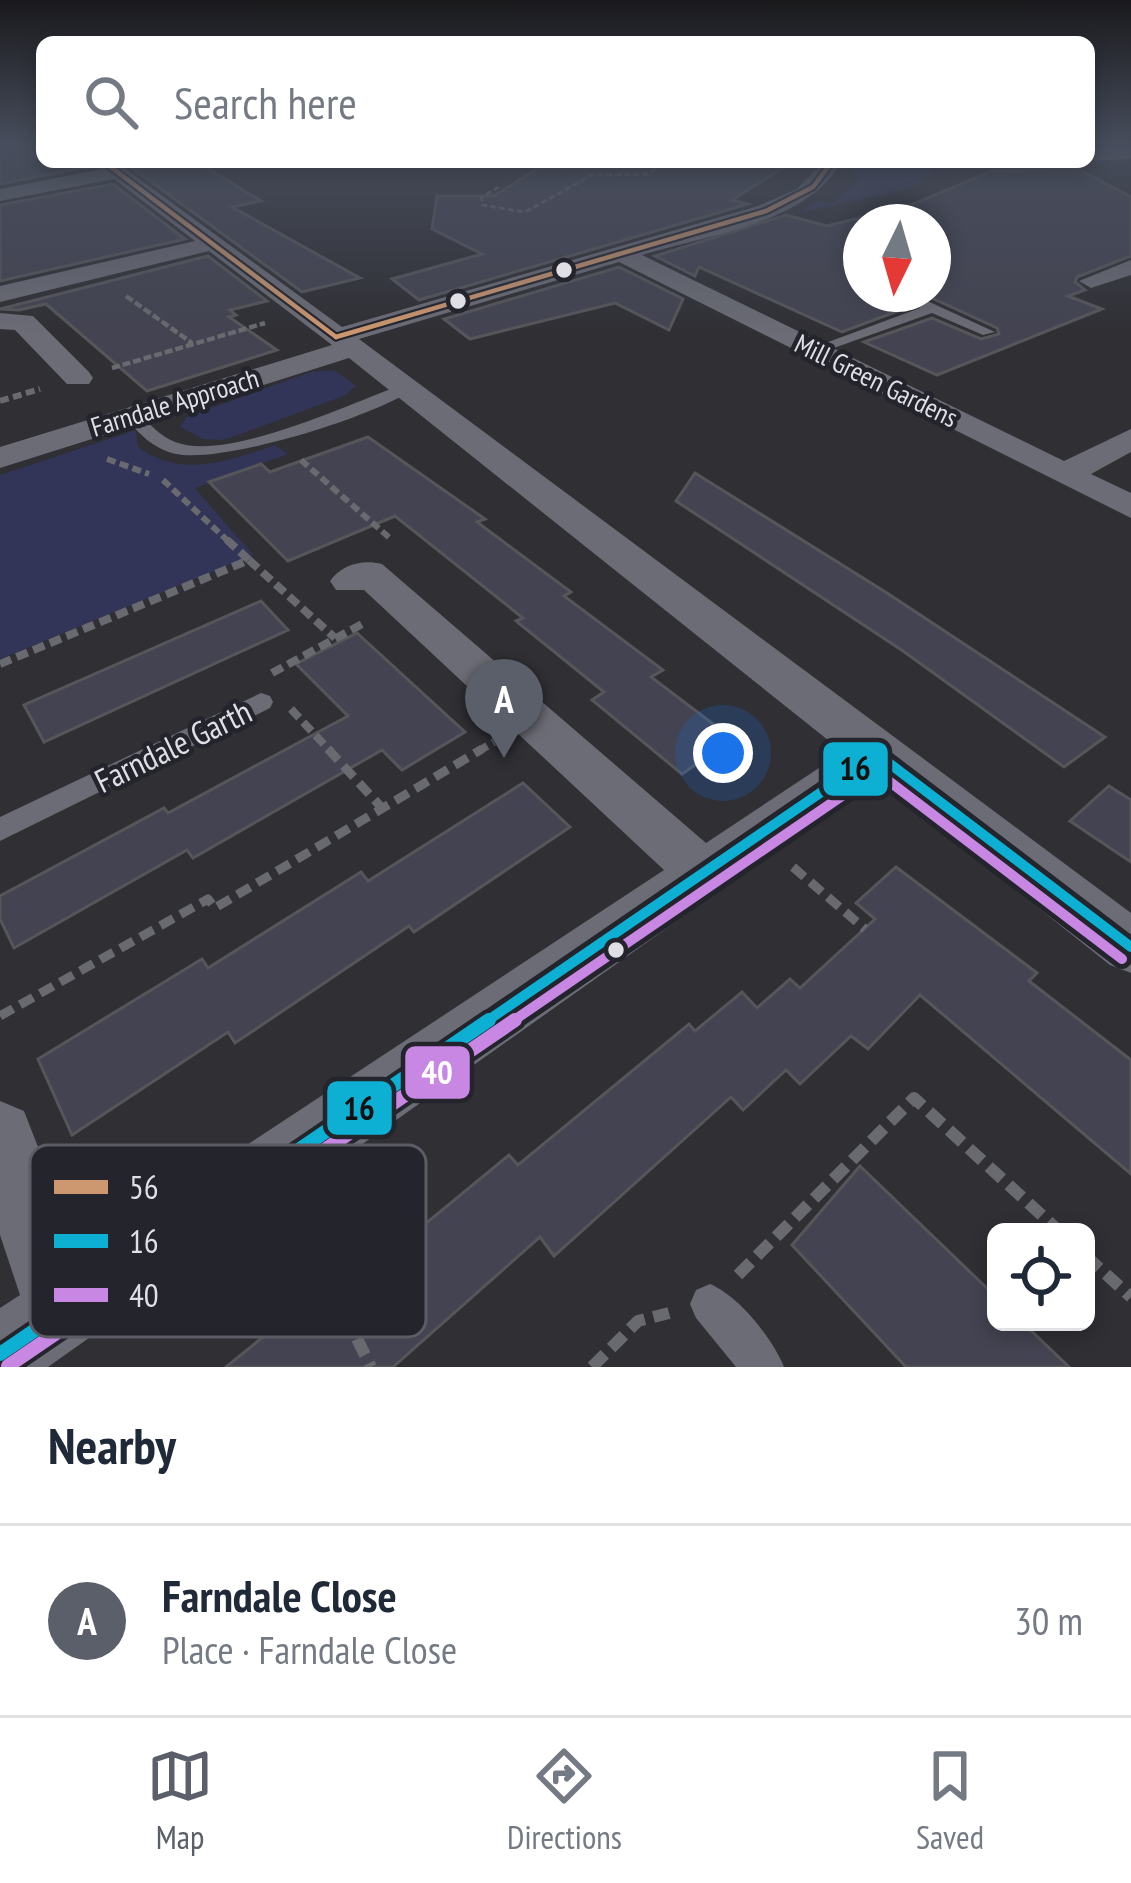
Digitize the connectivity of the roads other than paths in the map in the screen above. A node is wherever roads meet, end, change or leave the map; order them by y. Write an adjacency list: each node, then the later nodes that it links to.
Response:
1 (164, 208): 3 (street)
2 (770, 208): 4 (street, Farndale Approach)
3 (211, 244): 7 (street); 12 (street)
4 (622, 254): 12 (street, Farndale Approach); 13 (street, Mill Green Gardens)
5 (1131, 268): 6 (street)
6 (1091, 281)
7 (0, 294)
8 (921, 312): 13 (lane)
9 (941, 312): 11 (lane)
10 (0, 321): 14 (street)
11 (988, 332)
12 (343, 343): 15 (street); 16 (street, Farndale Approach)
13 (812, 351): 19 (street, Mill Green Gardens)
14 (78, 378)
15 (407, 388): 16 (lane); 23 (street)
16 (133, 416): 18 (street, Farndale Approach)
17 (1131, 439): 19 (street)
18 (0, 458)
19 (1065, 474): 20 (street, Mill Green Gardens)
20 (1131, 507)
21 (374, 585): 25 (street)
22 (261, 702): 24 (lane, Farndale Garth)
23 (877, 754): 25 (street); 26 (street)
24 (0, 830)
25 (703, 872): 28 (street)
26 (1131, 947)
27 (0, 1135): 29 (street)
28 (308, 1145)
29 (30, 1218)
30 (710, 1304): 33 (lane)
31 (30, 1334): 32 (street)
32 (0, 1354)
33 (763, 1367)

